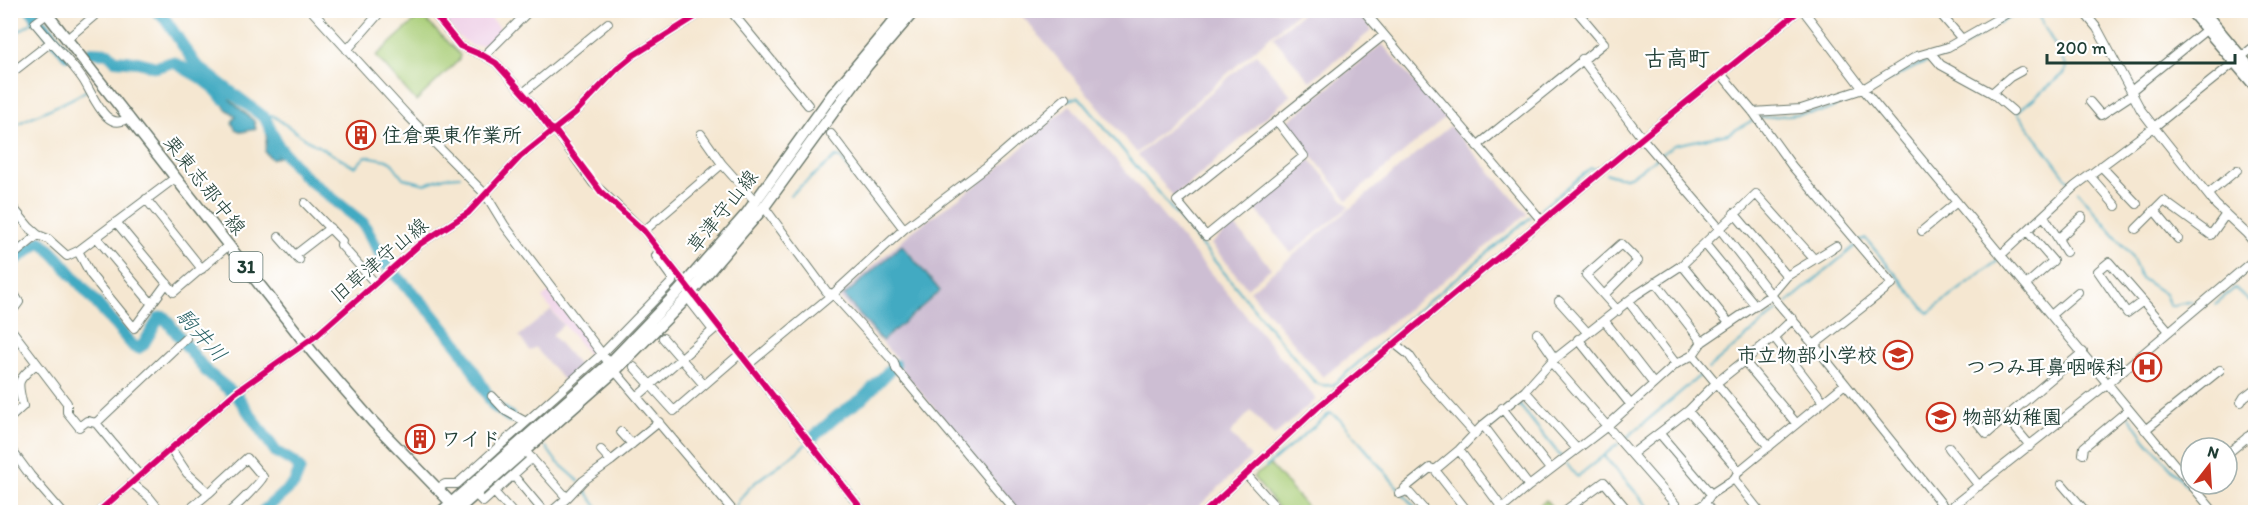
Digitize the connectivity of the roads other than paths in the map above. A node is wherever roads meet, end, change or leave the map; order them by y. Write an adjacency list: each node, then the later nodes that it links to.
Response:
1 (101, 10): 22 (street)
2 (311, 10): 26 (street)
3 (431, 10): 28 (street)
4 (530, 10): 28 (street)
5 (706, 10): 48 (street, 旧草津守山線)
6 (730, 10): 42 (street)
7 (903, 10): 65 (main road, 草津守山線)
8 (915, 10): 65 (main road, 草津守山線)
9 (1363, 10): 21 (street)
10 (1576, 10): 29 (street)
11 (1802, 10): 33 (street); 36 (street)
12 (1937, 10): 23 (street)
13 (2013, 10): 23 (street)
14 (2082, 10): 39 (street)
15 (2190, 10): 20 (main road)
16 (2202, 10): 30 (main road)
17 (46, 12): 22 (main road, 栗東志那中線 / 31); 24 (street)
18 (379, 12): 26 (street)
19 (608, 23): 37 (street)
20 (2206, 30): 30 (main road); 39 (street)
21 (1384, 35): 46 (street); 52 (street)
22 (67, 39): 45 (main road, 栗東志那中線 / 31)
23 (1962, 39): 27 (street)
24 (51, 42): 32 (street); 45 (street)
25 (2256, 45): 30 (street)
26 (347, 50): 59 (street)
27 (1930, 52): 36 (street); 38 (street)
28 (484, 56): 37 (street)
29 (1582, 59): 51 (street); 52 (street)
30 (2237, 59): 34 (main road); 35 (main road); 47 (street)
31 (2021, 71): 38 (street)
32 (10, 74)
33 (1722, 75): 44 (street); 51 (street)
34 (2256, 75)
35 (2256, 87)
36 (1863, 89): 44 (street); 61 (street)
37 (523, 93): 48 (street)
38 (1992, 93): 43 (street)
39 (2132, 93): 41 (street); 47 (street)
40 (1065, 98): 75 (street)
41 (2090, 102)
42 (808, 105)
43 (2013, 111)
44 (1753, 112): 134 (street)
45 (129, 117): 57 (main road, 栗東志那中線 / 31)
46 (1278, 122): 46 (street)
47 (2154, 127): 54 (street); 58 (street)
48 (554, 130): 59 (street, 旧草津守山線); 78 (street)
49 (701, 134): 53 (street)
50 (831, 134): 75 (street)
51 (1642, 138): 72 (street); 76 (street)
52 (1477, 146): 72 (street)
53 (722, 164): 65 (street); 78 (street)
54 (2101, 166): 56 (street); 64 (street)
55 (2237, 170): 58 (street)
56 (2090, 175): 66 (street); 70 (street)
57 (176, 178): 60 (street); 87 (main road, 栗東志那中線 / 31)
58 (2208, 194): 69 (street)
59 (486, 195): 102 (street, 旧草津守山線); 135 (street)
60 (146, 199): 73 (street); 98 (street)
61 (1957, 202): 79 (street); 93 (street)
62 (305, 203): 74 (street)
63 (10, 204): 81 (street)
64 (2137, 204)
65 (760, 205): 107 (street); 110 (main road, 草津守山線); 145 (main road, 草津守山線)
66 (2116, 206)
67 (2154, 210): 69 (street); 77 (street); 84 (street)
68 (1734, 213): 76 (street); 96 (street); 99 (street)
69 (2226, 214): 88 (street)
70 (2044, 216): 80 (street); 85 (street)
71 (2082, 218): 85 (street)
72 (1542, 221): 133 (street)
73 (116, 222): 82 (street); 103 (street)
74 (330, 228): 83 (street); 102 (street)
75 (904, 229): 107 (street)
76 (1720, 229): 86 (street); 109 (street)
77 (2136, 229)
78 (644, 231): 90 (street)
79 (1922, 231)
80 (2027, 231): 93 (street); 104 (street)
81 (38, 235): 91 (street); 94 (street)
82 (96, 237): 91 (street); 114 (street)
83 (279, 237)
84 (2178, 238)
85 (2058, 239): 92 (street)
86 (1705, 244): 97 (street); 115 (street)
87 (229, 245): 98 (street); 132 (main road, 栗東志那中線 / 31)
88 (2256, 245)
89 (1836, 246): 96 (street)
90 (659, 250): 100 (street); 135 (street)
91 (78, 251): 114 (street)
92 (2066, 252)
93 (2001, 255): 104 (street)
94 (10, 258)
95 (2256, 258): 124 (street)
96 (1814, 259): 99 (street)
97 (1682, 264): 101 (street); 121 (street)
98 (202, 269): 103 (street)
99 (1787, 276): 109 (street)
100 (680, 277)
101 (1655, 282): 111 (street); 131 (street)
102 (375, 283): 132 (street, 旧草津守山線)
103 (167, 284): 114 (street)
104 (2026, 285): 118 (street)
105 (10, 287): 117 (street)
106 (2078, 292): 118 (street)
107 (833, 294): 143 (street); 228 (street)
108 (1604, 295): 108 (street); 116 (street)
109 (1771, 295): 115 (street); 119 (street)
110 (693, 299): 123 (street); 145 (main road, 草津守山線)
111 (1628, 301): 116 (street); 144 (street)
112 (2143, 301): 112 (street); 124 (street)
113 (1559, 302): 125 (street)
114 (152, 304)
115 (1755, 305): 121 (street)
116 (1618, 310): 120 (street)
117 (10, 314)
118 (2051, 315): 138 (street)
119 (1793, 319): 129 (street); 134 (street)
120 (1604, 320): 125 (street); 148 (street)
121 (1729, 323): 131 (street)
122 (10, 327): 142 (street)
123 (715, 327): 136 (street); 139 (street)
124 (2169, 331): 151 (street)
125 (1587, 332): 130 (street)
126 (1537, 333): 140 (street)
127 (186, 338): 169 (street)
128 (663, 338): 139 (street)
129 (1774, 338): 141 (street); 158 (street)
130 (1578, 339): 140 (street); 160 (street)
131 (1702, 342): 137 (street)
132 (305, 343): 186 (street, 旧草津守山線); 205 (main road, 栗東志那中線 / 31)
133 (1394, 343): 176 (street); 197 (street)
134 (1814, 345): 150 (street)
135 (602, 354): 145 (street); 167 (street)
136 (740, 354): 143 (street); 153 (street)
137 (1693, 354): 144 (street); 149 (street)
138 (2081, 354): 151 (street); 165 (street)
139 (680, 358): 152 (street); 153 (street)
140 (1553, 360): 155 (street); 172 (street)
141 (1745, 362): 149 (street); 170 (street)
142 (36, 364): 166 (street); 169 (street)
143 (748, 364): 227 (street)
144 (1676, 364): 148 (street)
145 (613, 367): 157 (street); 192 (main road, 草津守山線); 213 (main road, 草津守山線)
146 (634, 367): 152 (street)
147 (2220, 370): 173 (street)
148 (1653, 383): 160 (street)
149 (1715, 384): 163 (street); 181 (street)
150 (1845, 384): 158 (street); 216 (street)
151 (2108, 384): 162 (street); 182 (street)
152 (650, 385): 153 (street); 157 (street)
153 (704, 385)
154 (2256, 388): 159 (street)
155 (1526, 391): 161 (street); 187 (street)
156 (492, 396): 167 (street)
157 (638, 396): 168 (street)
158 (1823, 401): 170 (street)
159 (2241, 402)
160 (1631, 405): 172 (street)
161 (1502, 408): 171 (street); 194 (street)
162 (2128, 410): 173 (street); 191 (street)
163 (1688, 411): 177 (street); 198 (street)
164 (1972, 416): 165 (street)
165 (2006, 417): 182 (street)
166 (10, 418)
167 (526, 422): 205 (street)
168 (659, 422): 179 (street); 226 (street)
169 (96, 423): 199 (street)
170 (1796, 423): 181 (street)
171 (1483, 425): 176 (street); 203 (street)
172 (1606, 427): 187 (street); 190 (street)
173 (2145, 430): 196 (street)
174 (2256, 430): 178 (street)
175 (621, 432): 179 (street)
176 (1475, 434): 189 (street)
177 (1660, 434): 190 (street); 209 (street)
178 (2247, 437): 180 (street); 183 (street)
179 (632, 444): 193 (street)
180 (2239, 444)
181 (1769, 447): 198 (street)
182 (2029, 447): 204 (street)
183 (2256, 447)
184 (10, 448): 217 (street)
185 (1949, 448): 204 (street)
186 (171, 449): 199 (street, 旧草津守山線); 207 (street)
187 (1577, 449): 194 (street)
188 (601, 450): 193 (street)
189 (1460, 450): 195 (street); 214 (street)
190 (1632, 454): 234 (street)
191 (2083, 454)
192 (529, 455): 200 (street); 208 (main road, 草津守山線); 211 (street)
193 (611, 461): 211 (street)
194 (1550, 469): 203 (street)
195 (1435, 470): 231 (street); 232 (street)
196 (2179, 470)
197 (1246, 474): 229 (street); 230 (street)
198 (1736, 475): 209 (street); 237 (street)
199 (139, 476): 201 (street, 旧草津守山線)
200 (513, 476): 206 (street); 224 (street)
201 (132, 483): 218 (street, 旧草津守山線); 219 (street)
202 (2062, 484): 238 (street)
203 (1529, 486): 214 (street)
204 (1979, 486): 216 (street)
205 (438, 488): 213 (main road, 栗東志那中線 / 31)
206 (494, 492): 208 (street); 223 (street)
207 (209, 494): 220 (street); 221 (street)
208 (475, 494): 213 (main road, 草津守山線)
209 (1711, 494): 212 (street)
210 (2201, 496): 239 (street)
211 (567, 498): 225 (street)
212 (1705, 503): 235 (street); 236 (street)
213 (456, 509): 222 (main road, 草津守山線)
214 (1500, 511)
215 (1623, 511): 233 (street)
216 (1946, 512)
217 (62, 513)
218 (98, 513)
219 (161, 513)
220 (186, 513)
221 (229, 513)
222 (441, 513)
223 (512, 513)
224 (544, 513)
225 (551, 513)
226 (734, 513)
227 (864, 513)
228 (1016, 513)
229 (1205, 513)
230 (1280, 513)
231 (1426, 513)
232 (1468, 513)
233 (1563, 513)
234 (1682, 513)
235 (1692, 513)
236 (1713, 513)
237 (1760, 513)
238 (2085, 513)
239 (2214, 513)

